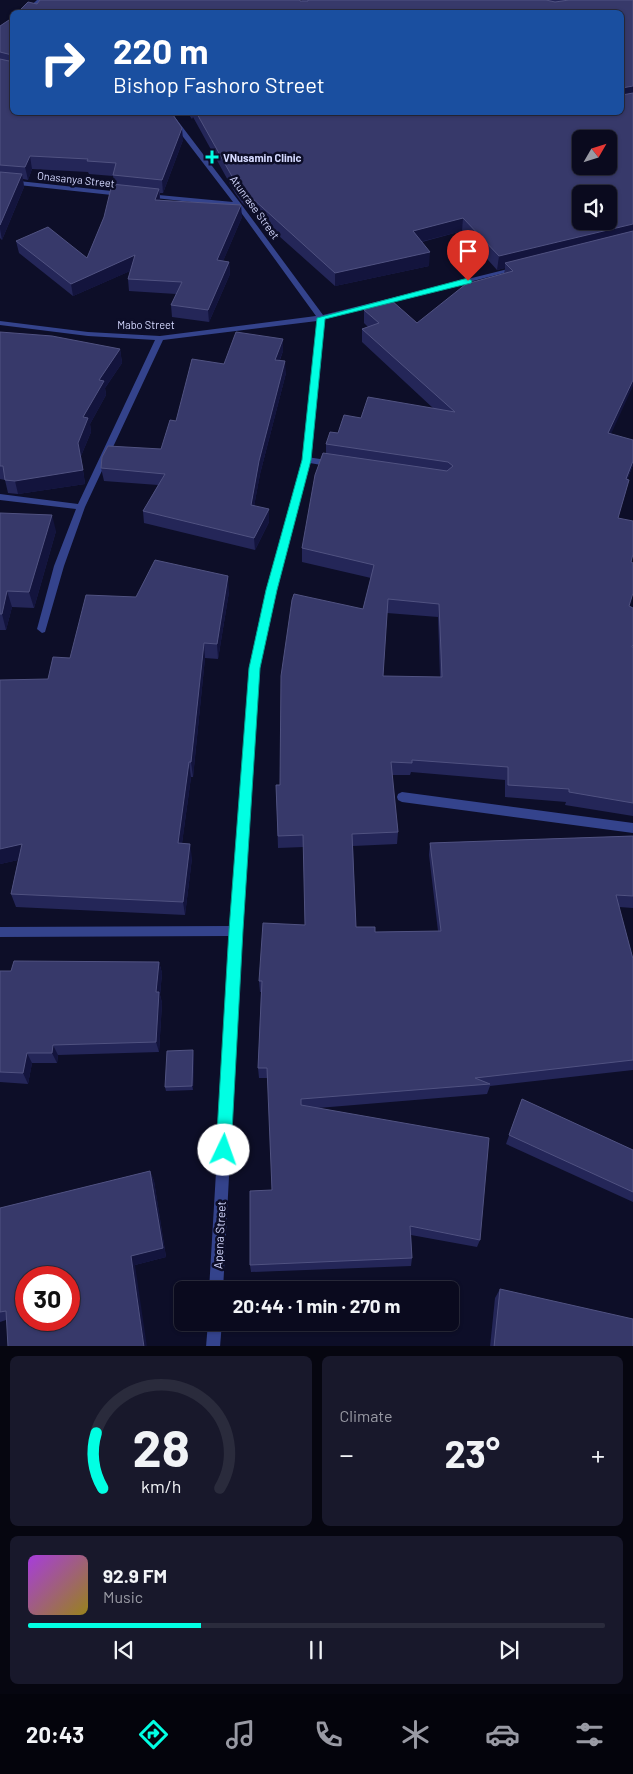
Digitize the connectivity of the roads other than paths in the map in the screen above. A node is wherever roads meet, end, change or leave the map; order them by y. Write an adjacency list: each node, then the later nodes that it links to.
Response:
1 (40, 0): 2 (street)
2 (28, 10)
3 (170, 115): 7 (street, Atunrase Street)
4 (0, 181): 5 (street, Onasanya Street)
5 (132, 195)
6 (141, 196): 7 (street)
7 (239, 205): 9 (street, Atunrase Street)
8 (529, 266): 9 (street, Mabo Street)
9 (321, 318): 11 (street, Mabo Street); 12 (street, Apena Street)
10 (0, 322): 11 (street, Mabo Street)
11 (160, 338): 15 (street)
12 (306, 460): 13 (street); 19 (street, Apena Street)
13 (344, 466)
14 (0, 497): 15 (street)
15 (81, 507): 16 (street)
16 (42, 629)
17 (402, 797): 18 (street)
18 (633, 828)
19 (236, 930): 20 (street); 21 (street, Apena Street)
20 (0, 932)
21 (216, 1281)
22 (214, 1331): 23 (street)
23 (213, 1346)

